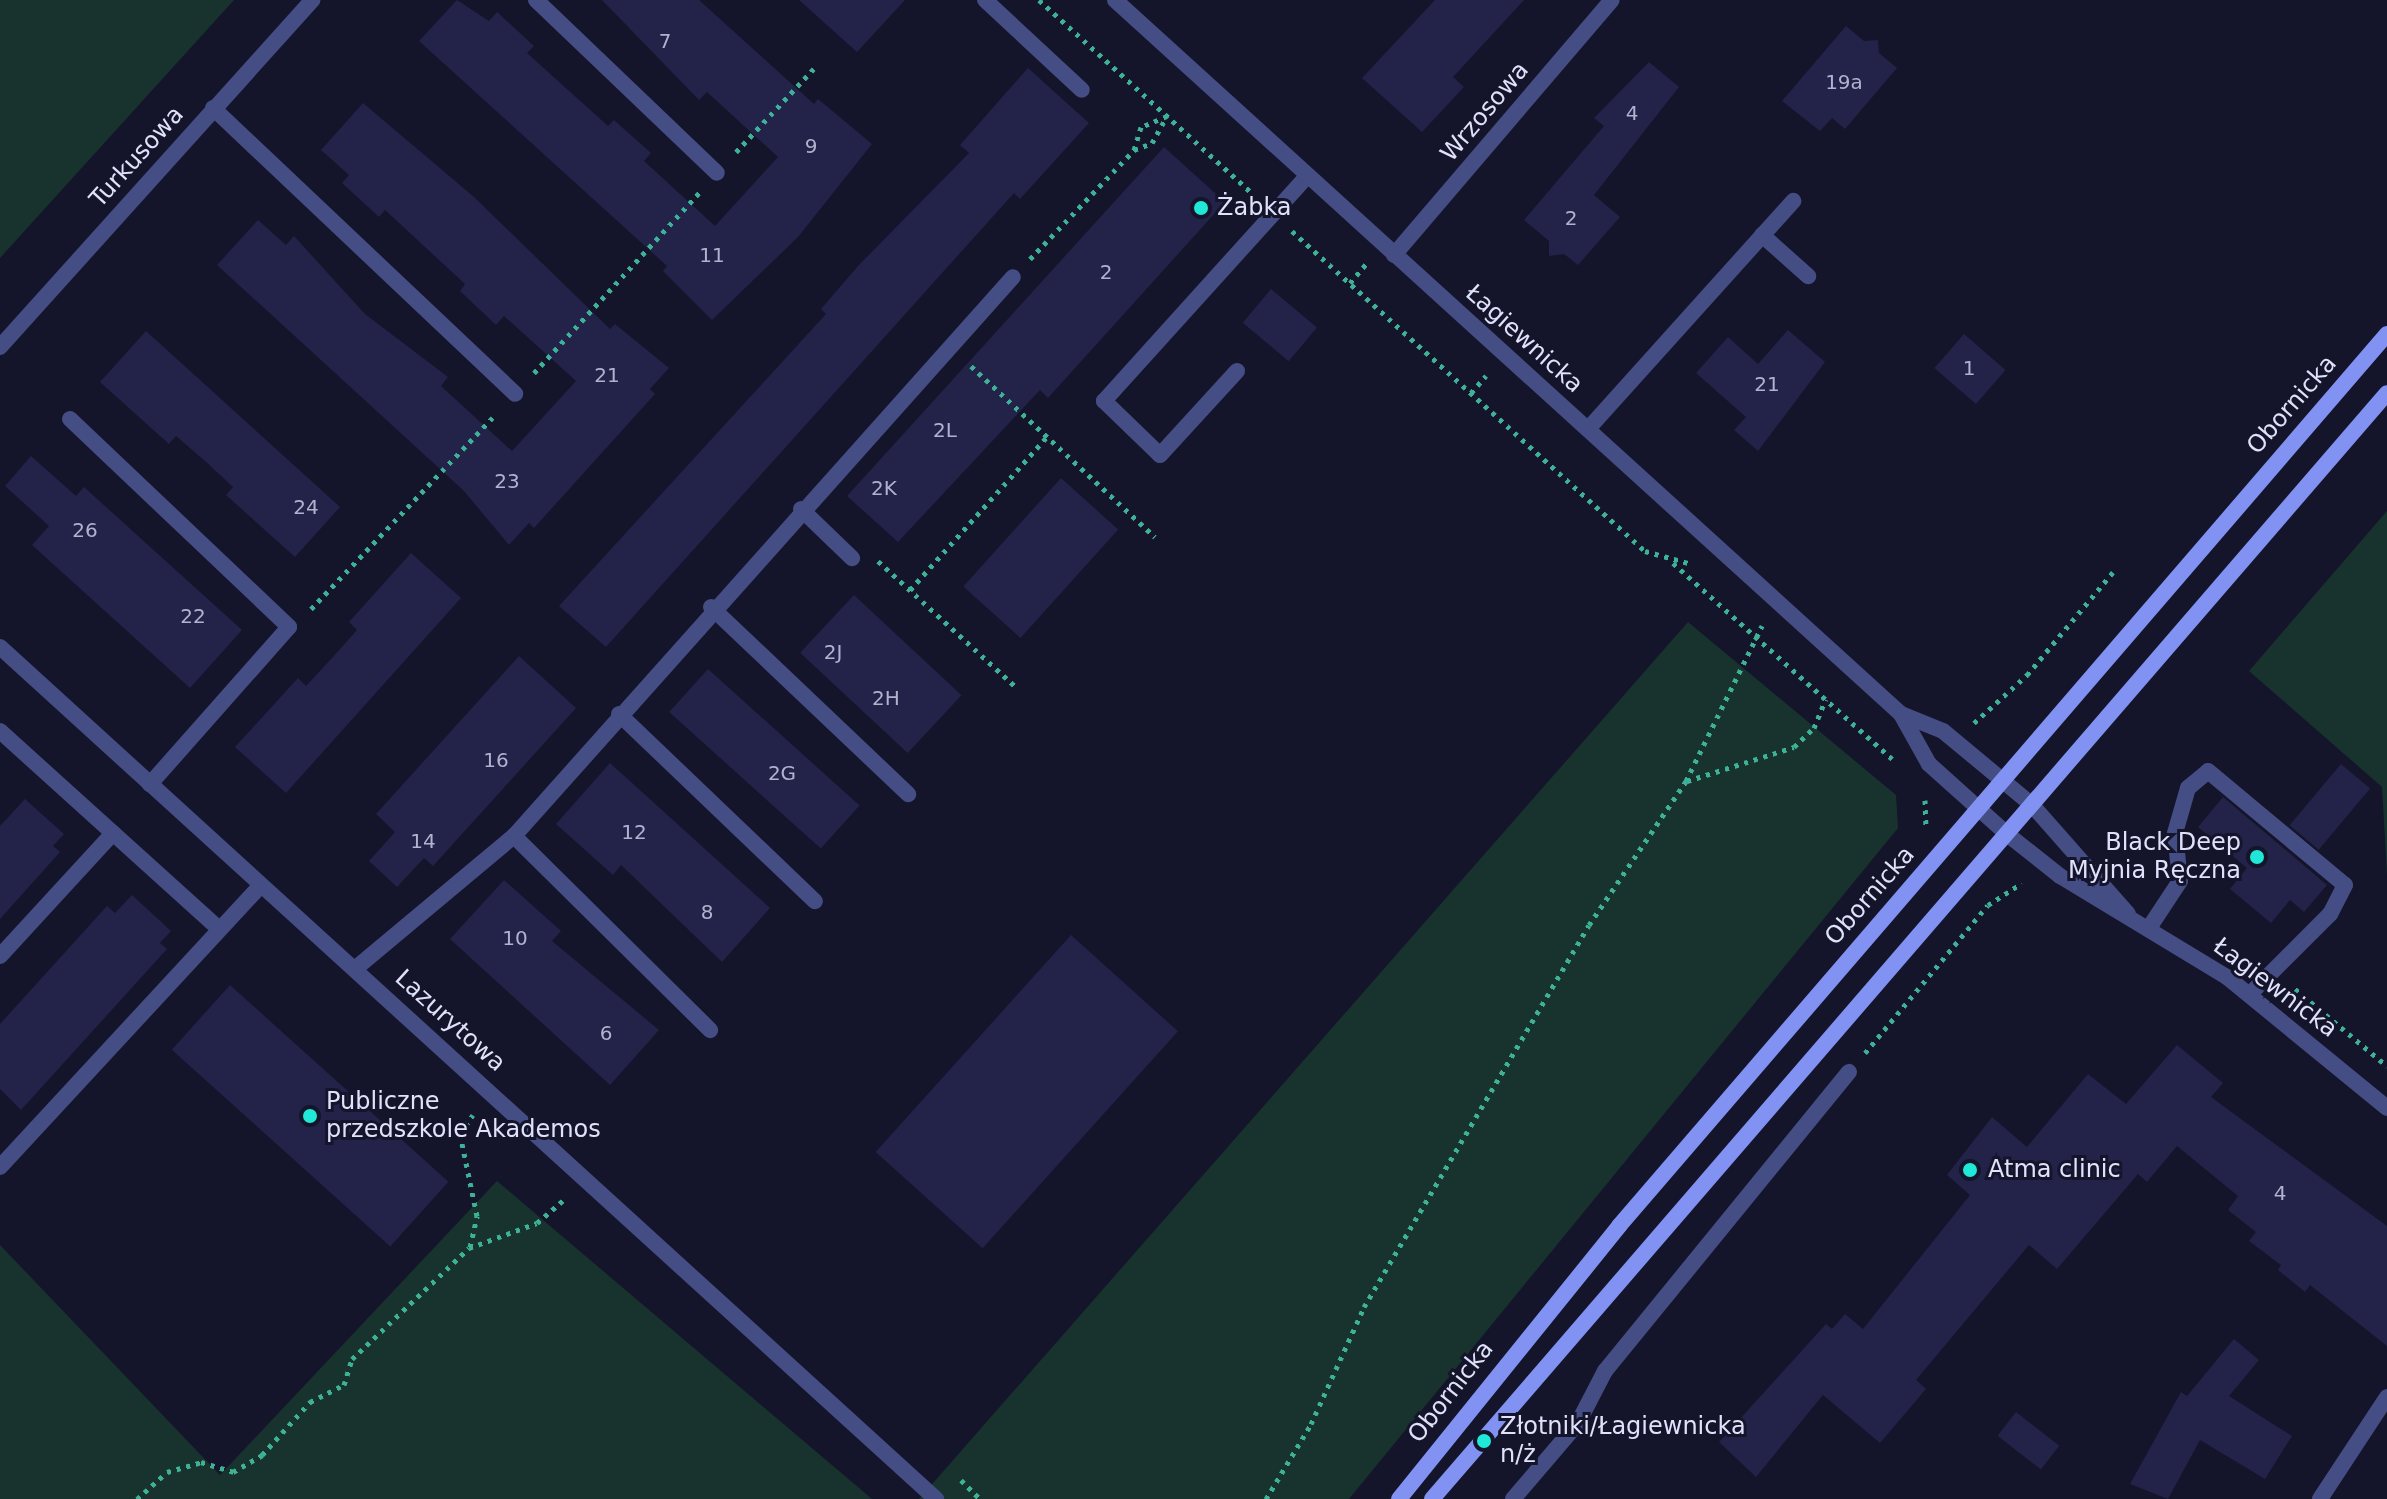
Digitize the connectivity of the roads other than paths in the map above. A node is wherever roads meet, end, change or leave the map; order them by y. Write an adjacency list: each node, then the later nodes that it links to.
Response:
1 (312, 0): 7 (street, Turkusowa)
2 (536, 0): 8 (street)
3 (985, 0): 6 (street)
4 (1115, 0): 9 (street, Łagiewnicka)
5 (1612, 0): 12 (street, Wrzosowa)
6 (1082, 90)
7 (213, 108): 16 (street, Turkusowa); 19 (street)
8 (717, 173)
9 (1308, 175): 12 (street, Łagiewnicka); 17 (street)
10 (1793, 201): 11 (street)
11 (1762, 235): 13 (street); 21 (street)
12 (1394, 255): 21 (street, Łagiewnicka)
13 (1808, 276)
14 (1013, 277): 22 (street)
15 (2387, 334): 29 (main road, Obornicka)
16 (0, 347)
17 (1237, 371)
18 (2387, 393): 32 (main road)
19 (515, 394)
20 (70, 419): 30 (street)
21 (1588, 429): 27 (street, Łagiewnicka)
22 (801, 509): 23 (street); 24 (street)
23 (852, 558)
24 (711, 607): 26 (street); 31 (street)
25 (0, 647): 30 (street, Lazurytowa)
26 (619, 714): 36 (street); 38 (street)
27 (1901, 714): 29 (street, Łagiewnicka); 33 (street, Łagiewnicka)
28 (2, 737): 34 (street)
29 (2001, 779): 32 (street, Łagiewnicka); 33 (main road, Obornicka)
30 (150, 784): 37 (street, Lazurytowa)
31 (908, 794)
32 (2032, 805): 35 (main road); 39 (street, Łagiewnicka)
33 (1977, 808): 35 (street, Łagiewnicka); 51 (main road, Obornicka)
34 (113, 833): 41 (street); 42 (street)
35 (2007, 834): 39 (street, Łagiewnicka); 52 (main road)
36 (514, 836): 43 (street); 45 (street)
37 (261, 885): 41 (street); 43 (street, Lazurytowa)
38 (815, 901)
39 (2128, 914): 40 (street, Łagiewnicka)
40 (2149, 928): 44 (street, Łagiewnicka); 44 (street)
41 (219, 929): 48 (street)
42 (0, 956)
43 (356, 968): 50 (street, Lazurytowa)
44 (2250, 994): 47 (street, Łagiewnicka)
45 (710, 1030)
46 (1849, 1072): 53 (street)
47 (2387, 1108)
48 (0, 1167)
49 (2387, 1397): 54 (street)
50 (936, 1499)
51 (1399, 1499)
52 (1432, 1499)
53 (1513, 1499)
54 (2320, 1499)

